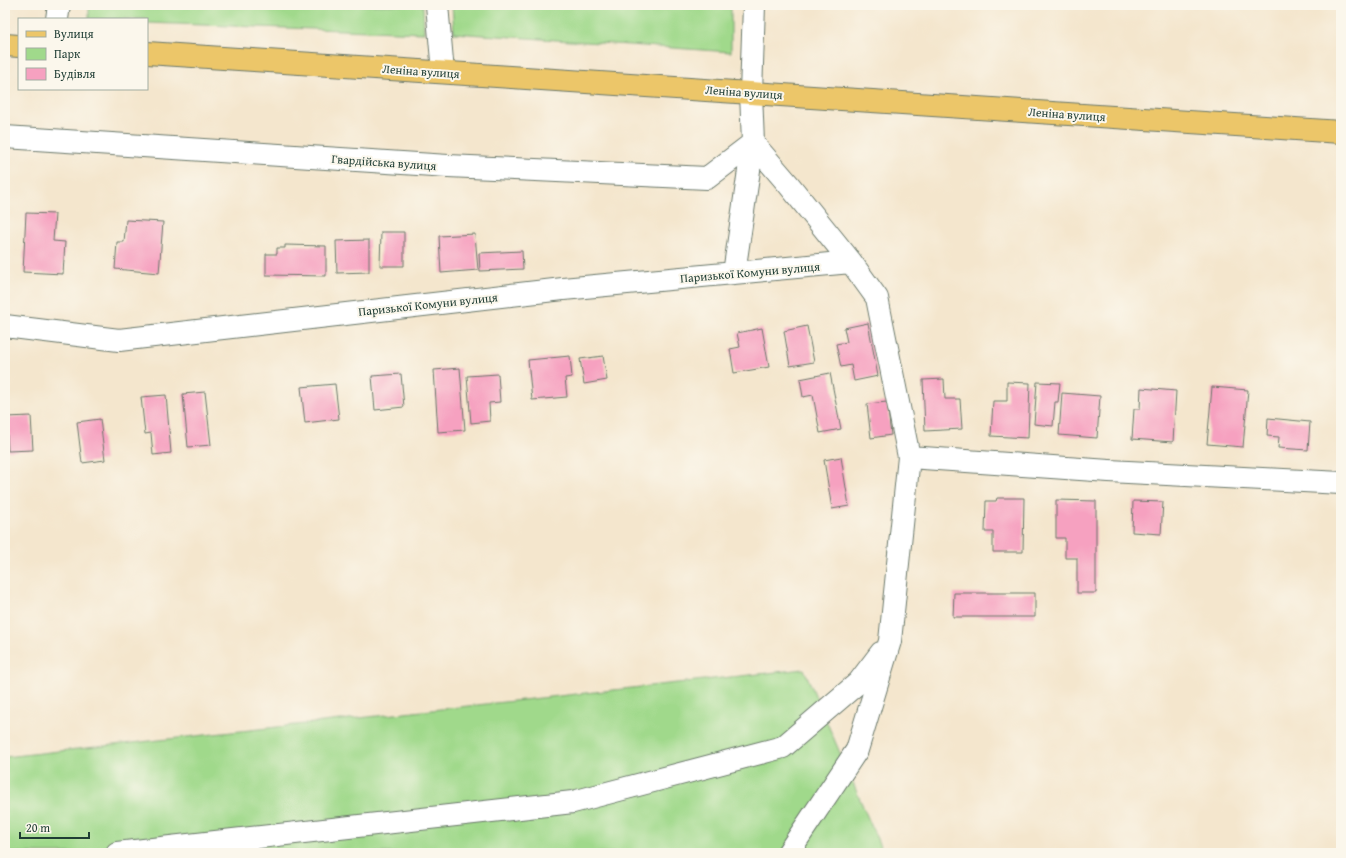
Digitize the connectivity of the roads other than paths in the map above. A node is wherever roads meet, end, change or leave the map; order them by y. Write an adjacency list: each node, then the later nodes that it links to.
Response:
1 (59, 5): 4 (street)
2 (437, 5): 8 (street)
3 (754, 5): 9 (street)
4 (57, 18)
5 (5, 45): 6 (main road)
6 (18, 46)
7 (148, 53): 8 (main road, Леніна вулиця)
8 (443, 72): 9 (main road, Леніна вулиця)
9 (751, 93): 10 (main road, Леніна вулиця); 12 (street)
10 (1341, 132)
11 (5, 138): 12 (street, Гвардійська вулиця)
12 (753, 144): 13 (street); 14 (street)
13 (851, 262): 14 (street, Паризької Комуни вулиця); 16 (street)
14 (734, 274): 15 (street, Паризької Комуни вулиця)
15 (5, 326)
16 (909, 457): 17 (street); 18 (street)
17 (1341, 483)
18 (890, 641): 19 (street); 20 (street)
19 (117, 853)
20 (788, 853)

